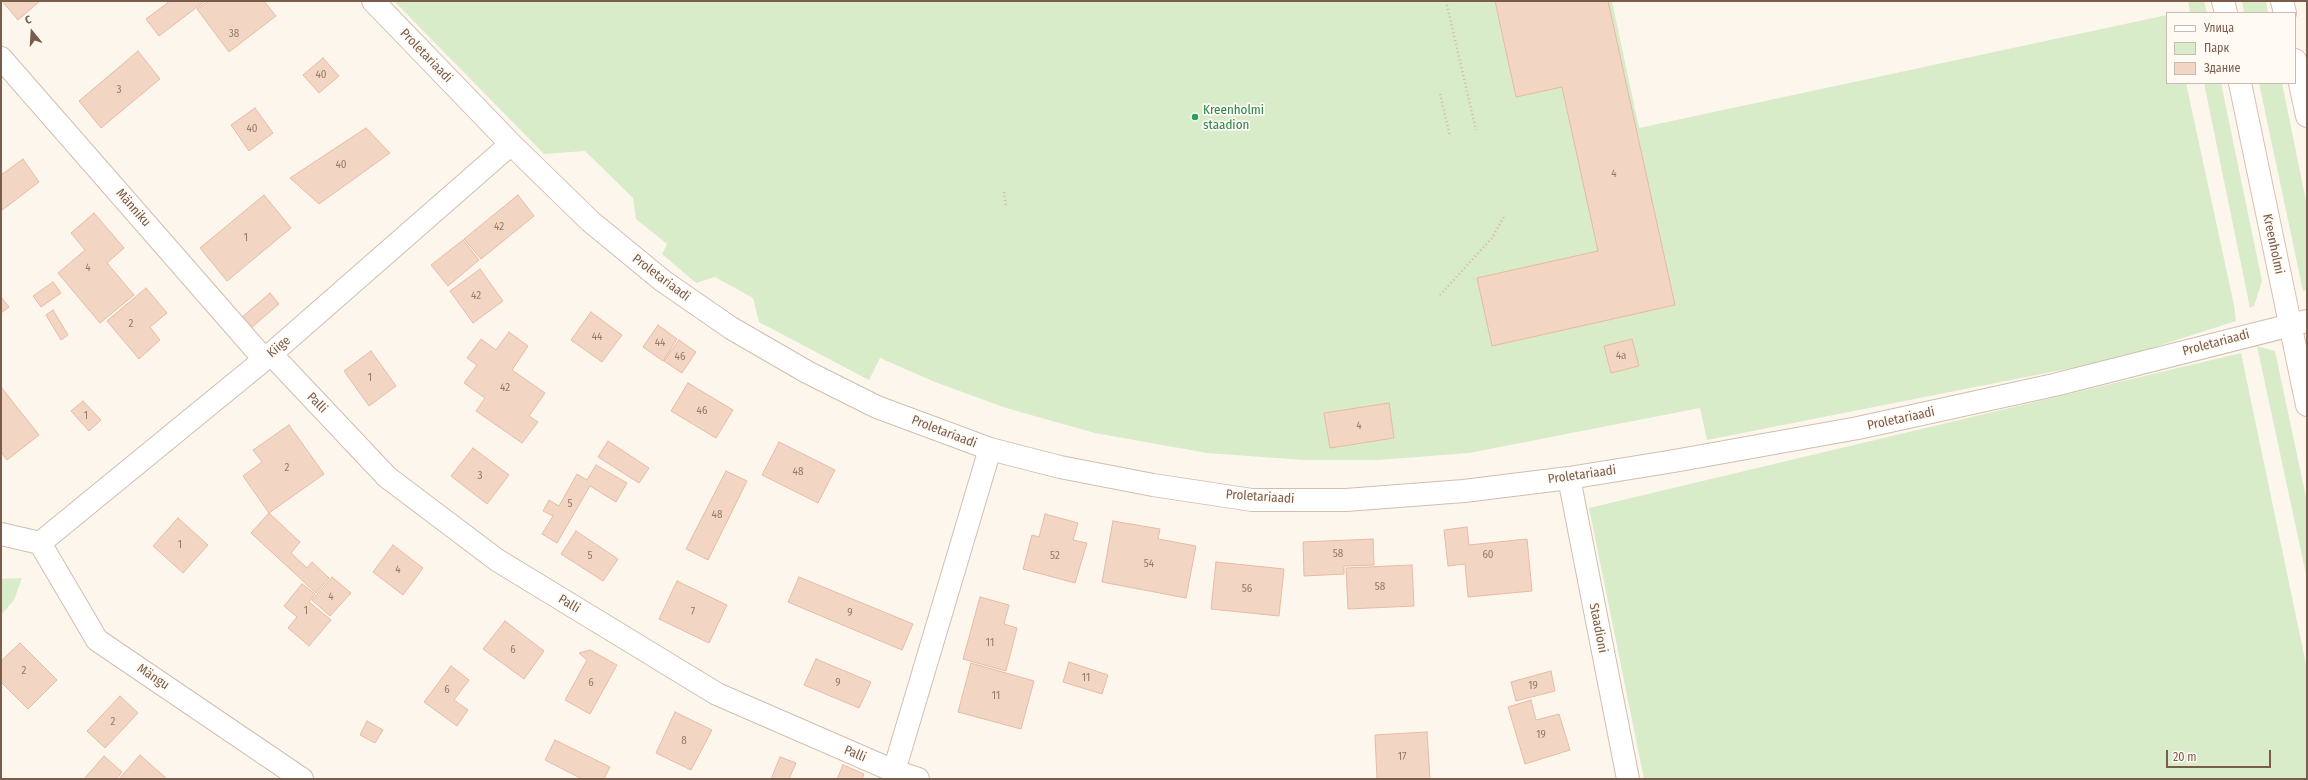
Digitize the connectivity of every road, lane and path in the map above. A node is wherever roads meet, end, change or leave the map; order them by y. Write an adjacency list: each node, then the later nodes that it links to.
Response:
1 (373, 1): 14 (street, Proletariaadi)
2 (1446, 1): 12 (path)
3 (2223, 1): 5 (street)
4 (2282, 1): 6 (street)
5 (2226, 12)
6 (2285, 12)
7 (1, 58): 20 (street, Männiku)
8 (2296, 65): 11 (street)
9 (2240, 84): 19 (street, Kreenholmi)
10 (1440, 94): 13 (path)
11 (2307, 116)
12 (1476, 130)
13 (1450, 136)
14 (511, 144): 20 (street, Kiige); 22 (street, Proletariaadi)
15 (1004, 192): 16 (path)
16 (1006, 207)
17 (1506, 215): 18 (path)
18 (1440, 295)
19 (2298, 322): 21 (street, Kreenholmi); 23 (street, Proletariaadi)
20 (268, 356): 25 (street, Kiige); 26 (street, Palli)
21 (2307, 405)
22 (990, 449): 23 (street, Proletariaadi); 26 (street)
23 (1569, 478): 29 (street, Staadioni)
24 (1, 534): 25 (street)
25 (40, 543): 27 (street, Mängu)
26 (894, 771): 28 (street, Palli)
27 (302, 779)
28 (918, 779)
29 (1628, 779)

